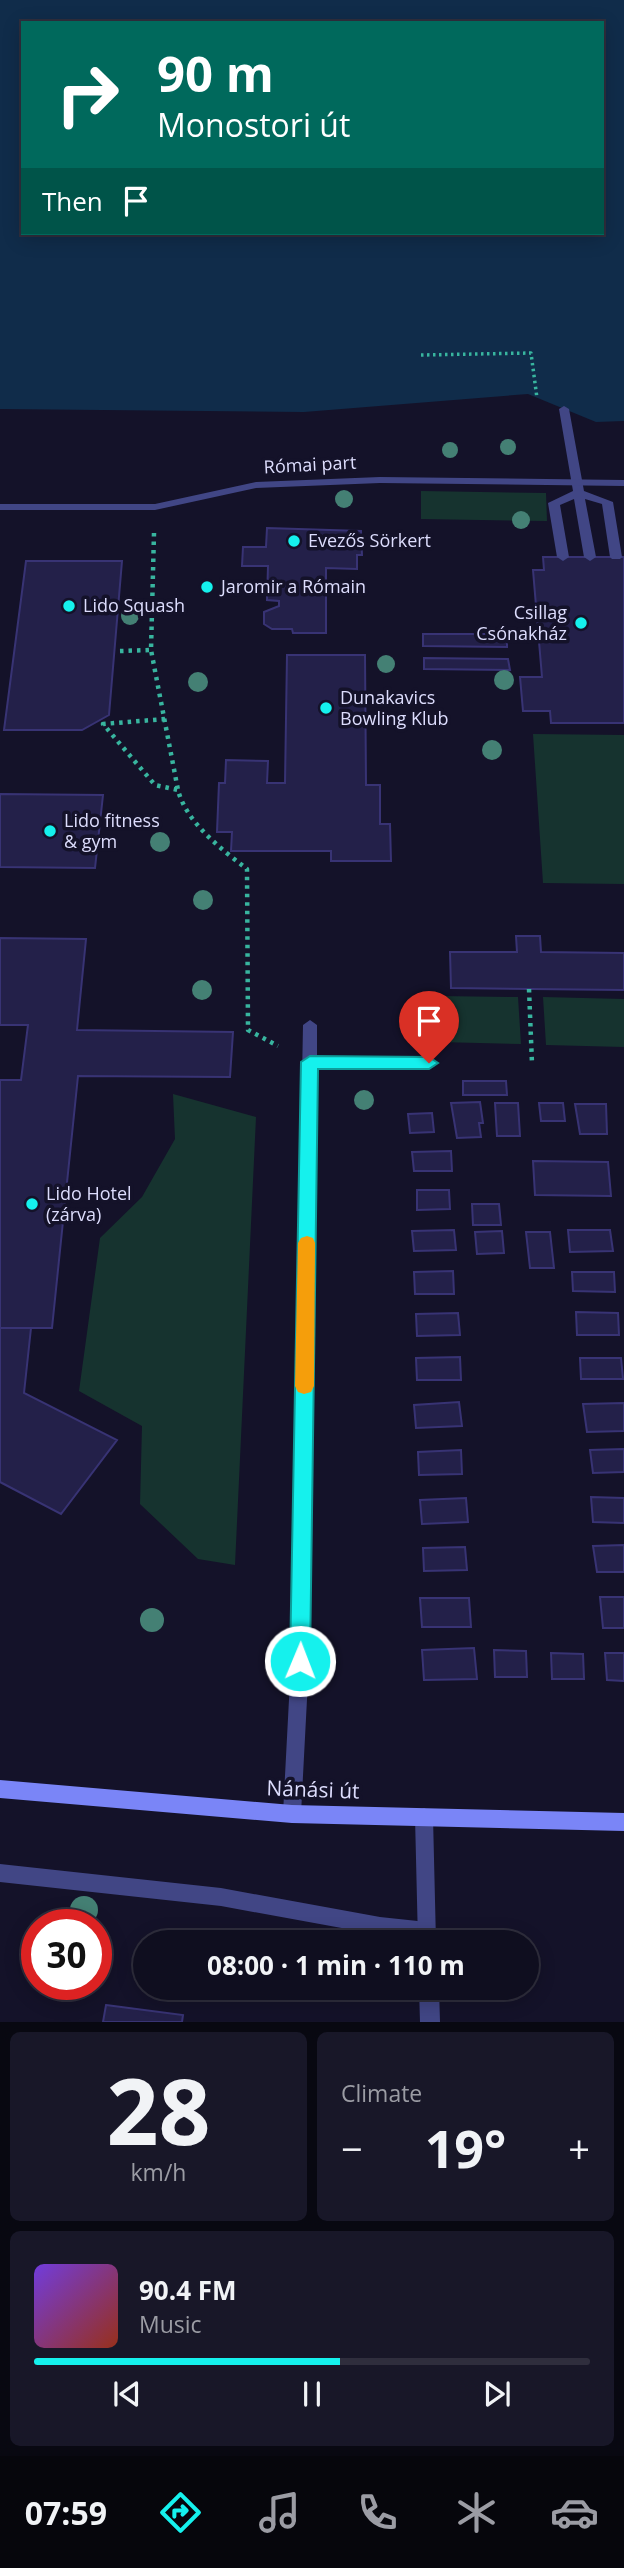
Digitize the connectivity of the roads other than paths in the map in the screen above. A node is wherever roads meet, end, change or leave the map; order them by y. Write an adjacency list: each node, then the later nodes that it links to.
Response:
1 (568, 410): 3 (street)
2 (624, 484): 3 (street, Római part)
3 (581, 488): 4 (street, Római part); 5 (street); 6 (street); 7 (street); 8 (street)
4 (0, 507)
5 (595, 545)
6 (563, 557)
7 (590, 557)
8 (616, 557)
9 (310, 1025): 10 (street)
10 (310, 1062): 11 (street); 13 (street)
11 (429, 1063)
12 (0, 1789): 13 (street, Nánási út)
13 (292, 1814): 14 (street, Nánási út)
14 (424, 1817): 15 (street, Nánási út); 18 (street)
15 (624, 1822)
16 (0, 1873): 17 (street)
17 (397, 1930)
18 (427, 1930)
19 (429, 2000): 20 (street)
20 (430, 2022)

